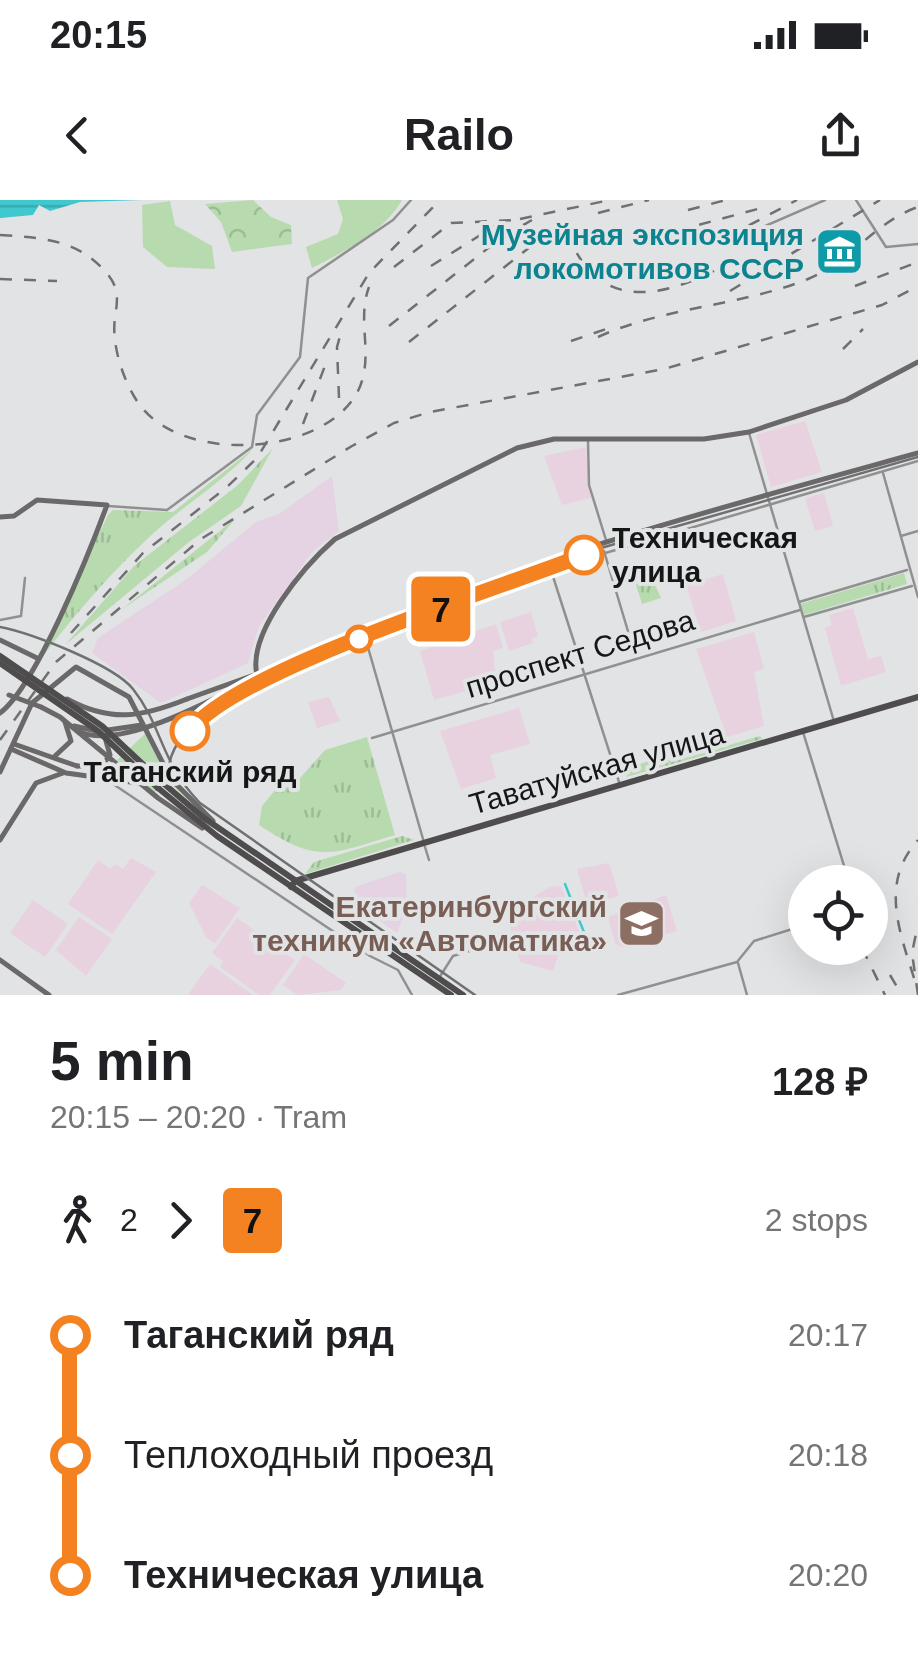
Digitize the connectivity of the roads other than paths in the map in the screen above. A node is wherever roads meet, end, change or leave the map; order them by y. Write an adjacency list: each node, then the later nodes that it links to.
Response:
1 (411, 200): 13 (street)
2 (825, 200): 5 (street)
3 (856, 200): 4 (street)
4 (918, 244)
5 (754, 246)
6 (918, 362): 7 (main road)
7 (748, 432): 8 (main road); 12 (street)
8 (588, 440): 17 (street); 34 (main road)
9 (918, 453): 12 (main road)
10 (918, 461): 11 (street)
11 (883, 470): 12 (street); 16 (street)
12 (769, 500): 17 (main road); 18 (street); 25 (street)
13 (107, 506): 14 (main road); 31 (main road)
14 (0, 516)
15 (918, 531): 16 (street)
16 (900, 536): 21 (street)
17 (606, 542): 19 (main road)
18 (604, 550): 20 (street); 32 (street)
19 (548, 559): 20 (street); 29 (main road)
20 (551, 569): 35 (street)
21 (910, 569): 23 (street); 25 (street)
22 (25, 578): 28 (street)
23 (914, 585): 24 (street); 27 (street)
24 (918, 597)
25 (798, 602): 26 (street)
26 (800, 610): 27 (street); 32 (street, проспект Седова)
27 (802, 617): 42 (street)
28 (0, 620)
29 (363, 629): 34 (main road); 47 (street)
30 (0, 640): 31 (main road)
31 (37, 658): 39 (main road)
32 (636, 659): 35 (street, проспект Седова)
33 (0, 660): 37 (main road, bridge); 43 (main road, bridge)
34 (257, 675): 37 (main road, bridge); 44 (main road)
35 (585, 675): 47 (street, проспект Седова); 55 (street)
36 (0, 692): 40 (main road, bridge)
37 (60, 695): 56 (main road, bridge)
38 (918, 696): 42 (main road, Таватуйская улица)
39 (0, 713)
40 (60, 716): 41 (main road); 50 (main road)
41 (68, 722): 44 (main road); 46 (main road)
42 (834, 722): 45 (main road, Таватуйская улица)
43 (90, 724): 50 (main road, bridge); 56 (main road, bridge)
44 (145, 725): 46 (main road); 49 (main road); 58 (main road)
45 (802, 731): 55 (main road, Таватуйская улица); 62 (street)
46 (78, 732): 54 (main road)
47 (391, 732): 48 (street, проспект Седова); 60 (street)
48 (372, 738)
49 (13, 747): 50 (main road); 51 (main road); 52 (main road)
50 (46, 755)
51 (0, 772)
52 (66, 773): 53 (main road); 57 (main road)
53 (105, 779): 54 (main road); 70 (street)
54 (140, 783): 58 (main road)
55 (620, 785): 60 (main road, Таватуйская улица)
56 (160, 786): 58 (main road)
57 (4, 822): 59 (main road)
58 (219, 833): 63 (main road)
59 (0, 840)
60 (424, 843): 61 (street); 63 (main road, Таватуйская улица)
61 (428, 860)
62 (844, 865)
63 (293, 884): 68 (main road); 71 (main road)
64 (788, 931): 67 (street)
65 (508, 939): 68 (street)
66 (0, 960): 69 (main road)
67 (737, 962): 73 (street); 74 (street)
68 (438, 979): 72 (main road)
69 (48, 995)
70 (412, 995)
71 (451, 995)
72 (463, 995)
73 (618, 995)
74 (747, 995)

